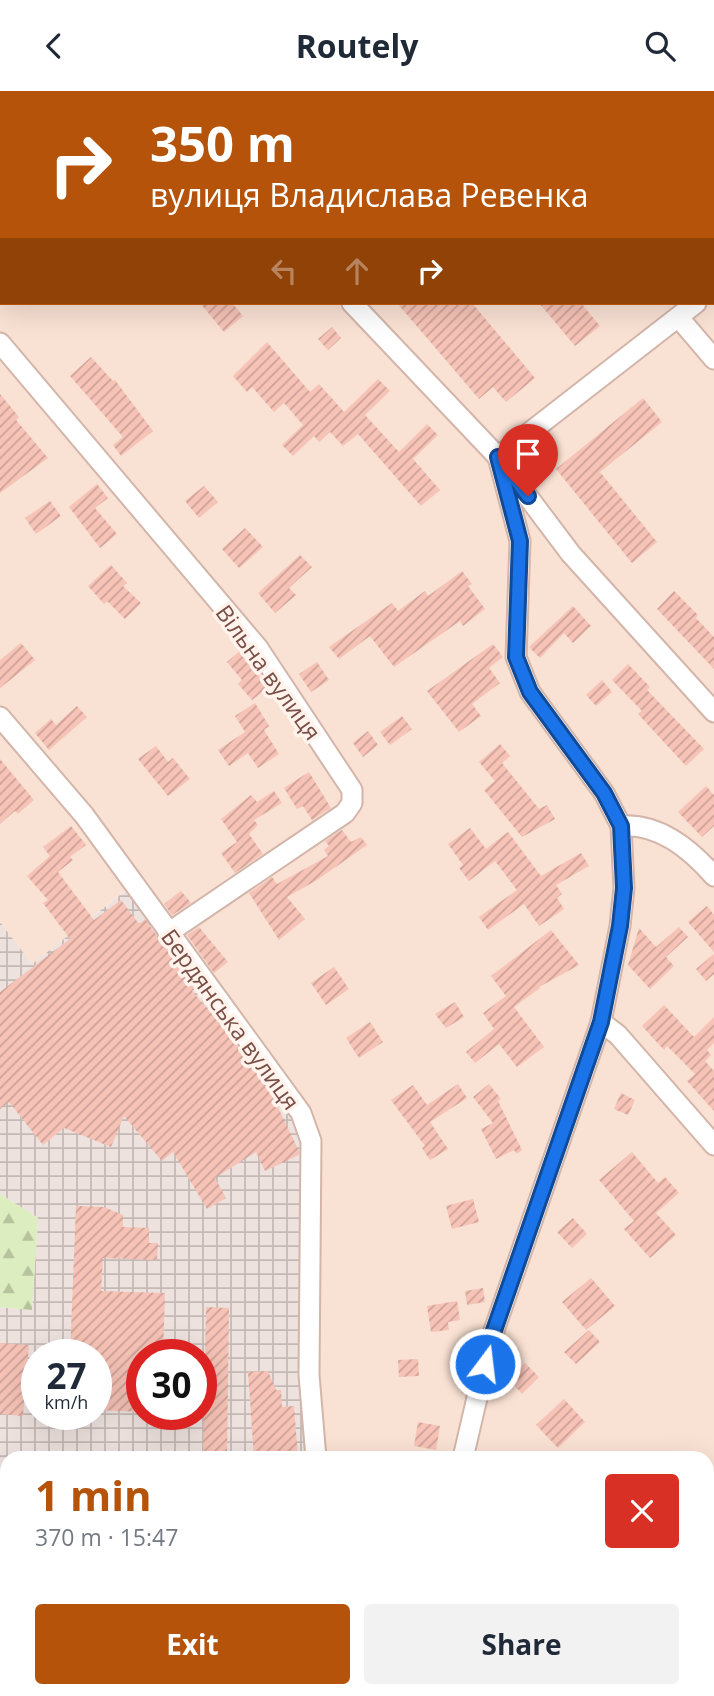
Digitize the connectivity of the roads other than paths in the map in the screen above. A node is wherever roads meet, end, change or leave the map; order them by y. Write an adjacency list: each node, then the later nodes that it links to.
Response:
1 (354, 305): 6 (street)
2 (694, 305): 3 (street)
3 (679, 318): 5 (street); 6 (street)
4 (0, 343): 11 (street, Вільна вулиця)
5 (714, 359)
6 (498, 457): 7 (street); 9 (street)
7 (714, 712)
8 (0, 717): 11 (street, Бердянська вулиця)
9 (621, 826): 10 (street); 12 (street)
10 (714, 876)
11 (168, 933): 14 (street, Бердянська вулиця)
12 (601, 1022): 13 (street); 15 (street)
13 (714, 1146)
14 (315, 1451)
15 (467, 1451)

